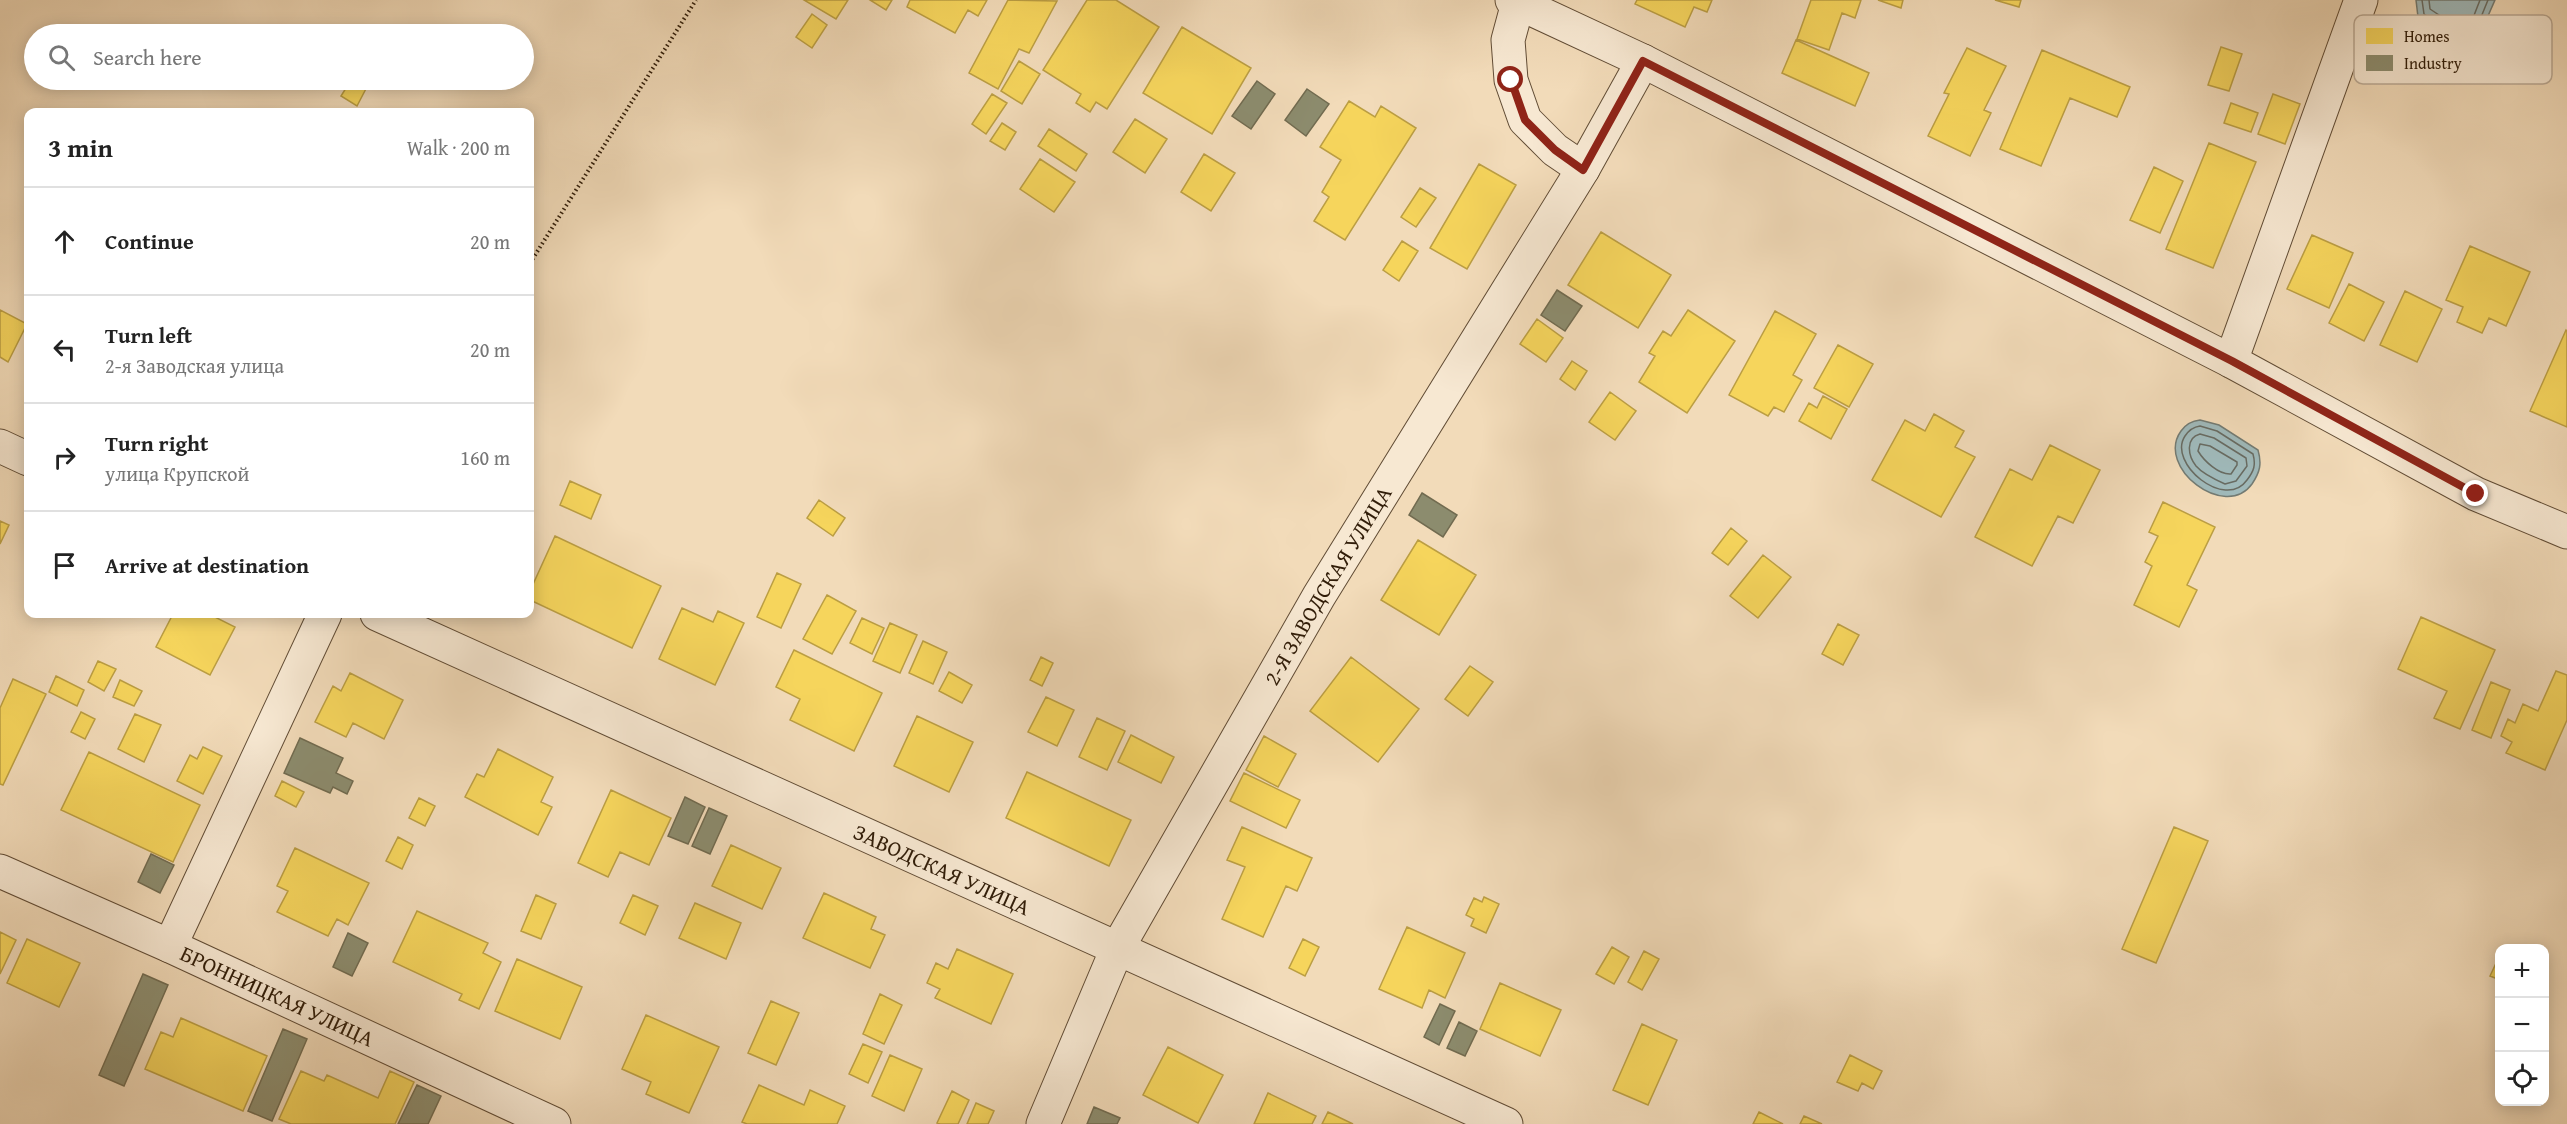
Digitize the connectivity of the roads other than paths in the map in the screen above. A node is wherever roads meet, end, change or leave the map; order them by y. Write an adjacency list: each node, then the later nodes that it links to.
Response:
1 (2361, 0): 3 (street)
2 (1515, 1): 5 (street); 6 (street)
3 (2356, 15)
4 (2354, 20): 7 (street)
5 (1643, 61): 6 (street, 2-Я ЗАВОДСКАЯ УЛИЦА); 7 (street)
6 (1583, 170): 15 (street, 2-Я ЗАВОДСКАЯ УЛИЦА)
7 (2232, 361): 10 (street)
8 (0, 446): 9 (street)
9 (24, 457)
10 (2567, 532)
11 (323, 618): 14 (street)
12 (385, 618): 15 (street, ЗАВОДСКАЯ УЛИЦА)
13 (0, 871): 14 (street, БРОННИЦКАЯ УЛИЦА)
14 (170, 946): 16 (street, БРОННИЦКАЯ УЛИЦА)
15 (1117, 949): 17 (street, 2-Я ЗАВОДСКАЯ УЛИЦА); 18 (street, ЗАВОДСКАЯ УЛИЦА)
16 (554, 1124)
17 (1043, 1124)
18 (1506, 1124)

